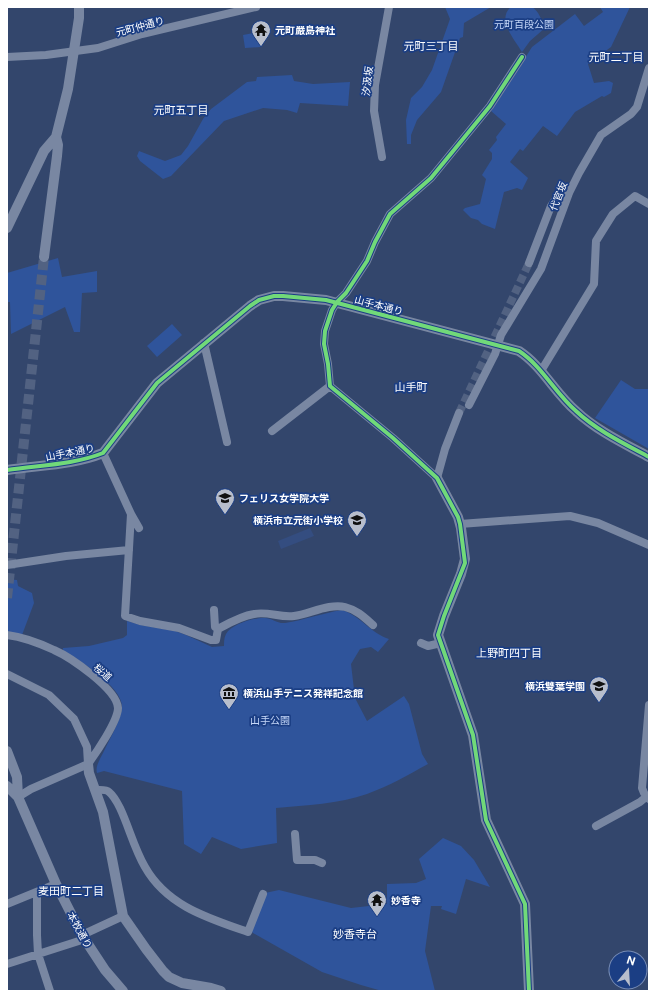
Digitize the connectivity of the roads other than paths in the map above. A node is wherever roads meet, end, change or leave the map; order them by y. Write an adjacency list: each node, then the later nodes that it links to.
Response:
1 (79, 7): 4 (street)
2 (256, 7): 4 (street, 元町仲通り)
3 (390, 7): 9 (street, 汐汲坂)
4 (74, 51): 5 (street, 元町仲通り); 8 (street)
5 (7, 57)
6 (522, 57): 15 (street)
7 (649, 68): 10 (street, 代官坂)
8 (56, 137): 12 (street); 13 (street)
9 (382, 157)
10 (569, 193): 14 (street); 17 (street, 代官坂)
11 (649, 204): 18 (street)
12 (7, 228)
13 (44, 257)
14 (529, 263)
15 (337, 302): 16 (street, 山手本通り); 17 (street, 山手本通り); 19 (street)
16 (204, 343): 23 (street); 24 (street, 山手本通り)
17 (498, 344): 18 (street, 山手本通り); 20 (street, 代官坂)
18 (541, 371): 25 (street, 山手本通り)
19 (330, 386): 22 (street); 27 (street)
20 (470, 405)
21 (459, 413): 27 (street)
22 (272, 431)
23 (227, 442)
24 (103, 453): 26 (street, 山手本通り); 28 (street)
25 (649, 457)
26 (7, 470)
27 (436, 478): 29 (street)
28 (131, 514): 30 (street); 32 (street)
29 (460, 524): 31 (street); 39 (street)
30 (139, 528)
31 (649, 545)
32 (129, 550): 33 (street); 36 (street)
33 (7, 565)
34 (214, 610): 36 (street)
35 (373, 625): 36 (street)
36 (218, 630)
37 (7, 635): 43 (street, 桜道)
38 (421, 643): 39 (street)
39 (441, 643): 63 (street)
40 (7, 674): 43 (street)
41 (649, 705): 47 (street)
42 (7, 751): 46 (street, 本牧通り)
43 (88, 764): 45 (street); 46 (street)
44 (7, 786): 46 (street, 本牧通り)
45 (95, 790): 52 (street); 55 (street)
46 (18, 797): 51 (street, 本牧通り)
47 (648, 798): 48 (street)
48 (596, 826)
49 (295, 834): 50 (street)
50 (322, 863)
51 (56, 884): 54 (street); 56 (street, 本牧通り)
52 (263, 894)
53 (37, 897): 57 (street)
54 (7, 904)
55 (123, 916): 56 (street); 59 (street)
56 (84, 937): 57 (street); 61 (street, 本牧通り)
57 (38, 954): 58 (street); 60 (street)
58 (7, 964)
59 (199, 988): 62 (street)
60 (50, 991)
61 (123, 991)
62 (221, 991)
63 (529, 991)

